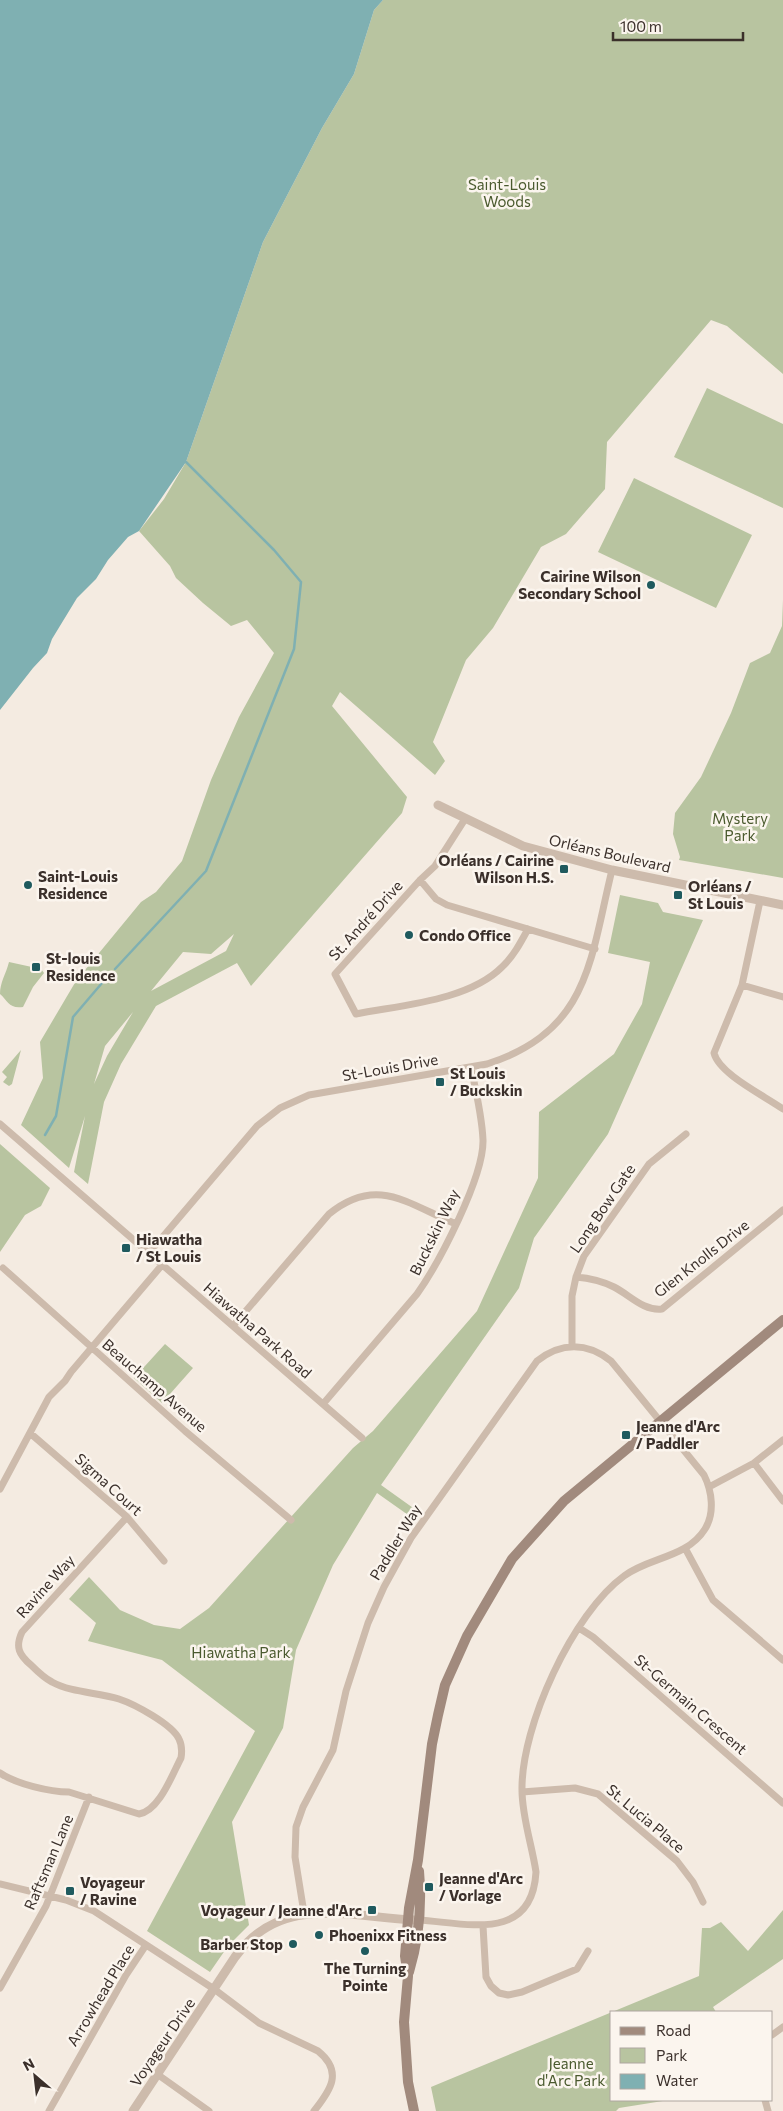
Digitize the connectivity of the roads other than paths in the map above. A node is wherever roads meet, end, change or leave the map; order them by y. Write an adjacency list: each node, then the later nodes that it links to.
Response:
1 (438, 805): 2 (street, Orléans Boulevard)
2 (465, 819): 3 (street, Orléans Boulevard); 4 (street, St. André Drive)
3 (612, 870): 5 (street, Orléans Boulevard); 8 (street, St-Louis Drive)
4 (420, 880): 7 (street, St. André Drive); 7 (street, St. André Drive)
5 (760, 900): 6 (street, Orléans Boulevard); 9 (street)
6 (783, 905)
7 (528, 929): 8 (street, St. André Drive)
8 (595, 949): 11 (street, St-Louis Drive)
9 (742, 985): 10 (street); 12 (street)
10 (783, 997)
11 (472, 1068): 16 (street, Buckskin Way); 17 (street, St-Louis Drive)
12 (783, 1109)
13 (0, 1124): 17 (street, Hiawatha Park Road)
14 (686, 1134): 20 (street, Long Bow Gate)
15 (783, 1210): 20 (street, Glen Knolls Drive)
16 (456, 1224): 22 (street); 25 (street, Buckskin Way)
17 (149, 1253): 18 (street, Hiawatha Park Road)
18 (162, 1265): 22 (street, Hiawatha Park Road); 24 (street)
19 (3, 1268): 24 (street, Beauchamp Avenue)
20 (576, 1277): 23 (street, Long Bow Gate)
21 (783, 1320): 26 (main road)
22 (233, 1326): 25 (street, Hiawatha Park Road)
23 (572, 1346): 26 (street); 48 (street, Paddler Way)
24 (91, 1347): 27 (street); 35 (street, Beauchamp Avenue)
25 (323, 1404): 28 (street, Hiawatha Park Road)
26 (660, 1421): 31 (street); 44 (main road)
27 (30, 1433): 32 (street); 34 (street, Sigma Court)
28 (362, 1438)
29 (783, 1440): 30 (street)
30 (754, 1464): 31 (street); 33 (street)
31 (710, 1487): 36 (street)
32 (0, 1489)
33 (783, 1501)
34 (127, 1516): 37 (street, Sigma Court); 42 (street, Ravine Way)
35 (291, 1520)
36 (685, 1548): 38 (street); 39 (street)
37 (164, 1561)
38 (579, 1628): 41 (street); 43 (street, St-Germain Crescent)
39 (783, 1660)
40 (0, 1773): 42 (street, Ravine Way)
41 (522, 1792): 47 (street, St. Lucia Place); 51 (street)
42 (89, 1797): 46 (street, Raftsman Lane)
43 (783, 1803)
44 (418, 1860): 49 (main road); 50 (main road)
45 (0, 1884): 46 (street, Voyageur Drive)
46 (50, 1896): 52 (street, Voyageur Drive); 55 (street, Raftsman Lane)
47 (703, 1902)
48 (304, 1913): 49 (street, Voyageur Drive); 56 (street, Voyageur Drive)
49 (408, 1920): 50 (street, Voyageur Drive); 54 (main road)
50 (419, 1920): 51 (street); 54 (main road)
51 (483, 1926): 53 (street)
52 (146, 1945): 56 (street, Voyageur Drive); 58 (street, Arrowhead Place)
53 (588, 1951)
54 (408, 1976): 62 (main road)
55 (0, 1988)
56 (214, 1989): 57 (street, Voyageur Drive); 61 (street)
57 (157, 2074): 59 (street, Voyageur Drive); 60 (street)
58 (49, 2111)
59 (133, 2111)
60 (209, 2111)
61 (314, 2111)
62 (414, 2111)

